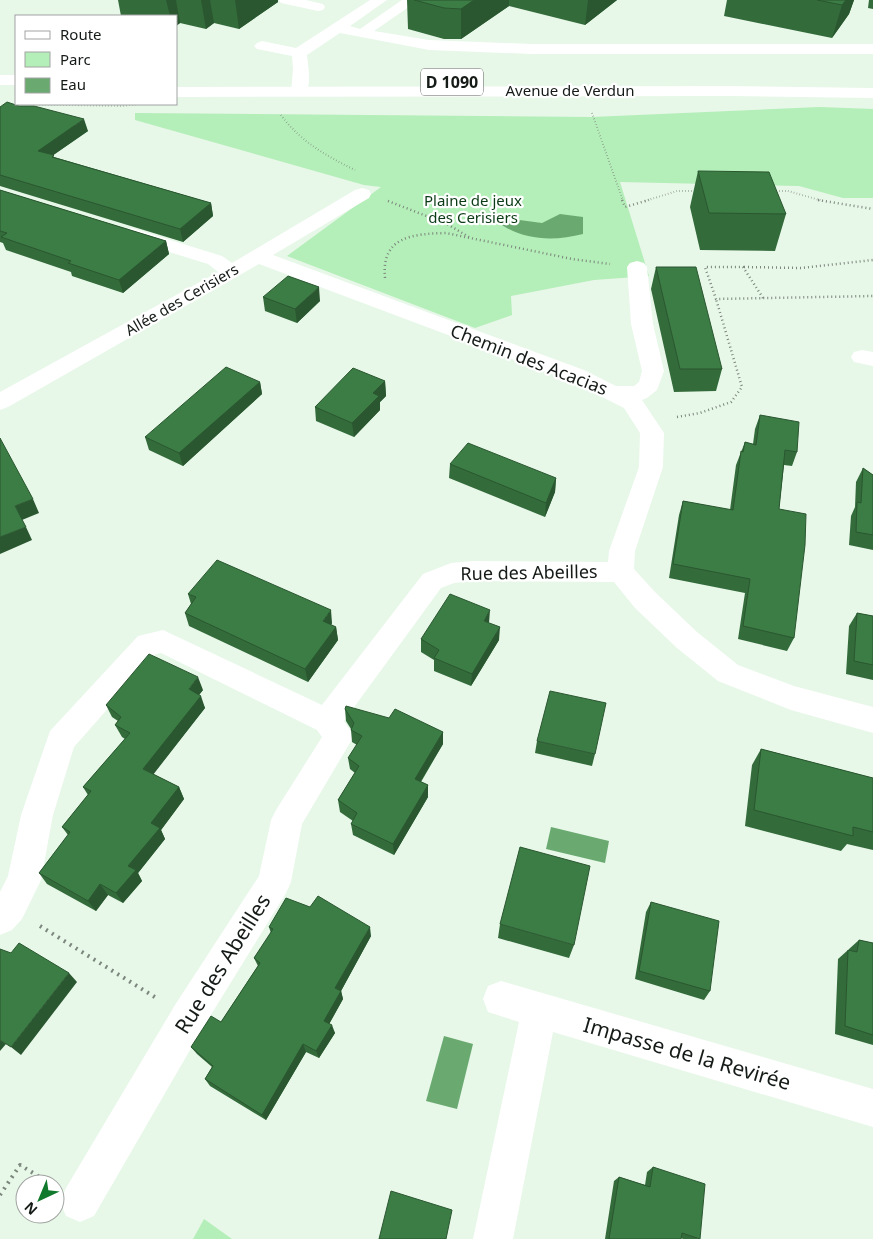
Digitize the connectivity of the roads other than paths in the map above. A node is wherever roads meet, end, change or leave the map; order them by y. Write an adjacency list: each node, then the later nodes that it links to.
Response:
1 (286, 0): 4 (street)
2 (380, 0): 5 (street)
3 (412, 0): 6 (street)
4 (318, 8)
5 (338, 28): 6 (street); 9 (street)
6 (360, 33): 8 (street)
7 (262, 46): 9 (street)
8 (873, 49)
9 (299, 53): 14 (street)
10 (0, 80): 11 (street)
11 (15, 80)
12 (178, 81): 14 (street, Avenue de Verdun / D 1090)
13 (873, 84): 14 (street, Avenue de Verdun / D 1090)
14 (300, 87): 17 (street, Avenue de Verdun / D 1090); 18 (street, Avenue de Verdun / D 1090)
15 (0, 91): 16 (street)
16 (15, 91)
17 (178, 92)
18 (873, 92)
19 (366, 190): 21 (street, Allée des Cerisiers)
20 (116, 229): 23 (street)
21 (257, 256): 23 (street, Allée des Cerisiers); 24 (street, Chemin des Acacias)
22 (637, 267): 24 (street)
23 (232, 272): 25 (street, Allée des Cerisiers)
24 (614, 393): 26 (street, Chemin des Acacias)
25 (0, 402)
26 (621, 572): 27 (street); 28 (street, Rue des Abeilles)
27 (873, 720)
28 (327, 721): 29 (street); 33 (street, Rue des Abeilles)
29 (5, 912)
30 (501, 999): 31 (street, Impasse de la Revirée)
31 (539, 1011): 32 (street, Impasse de la Revirée); 34 (street)
32 (873, 1108)
33 (80, 1202)
34 (493, 1239)

